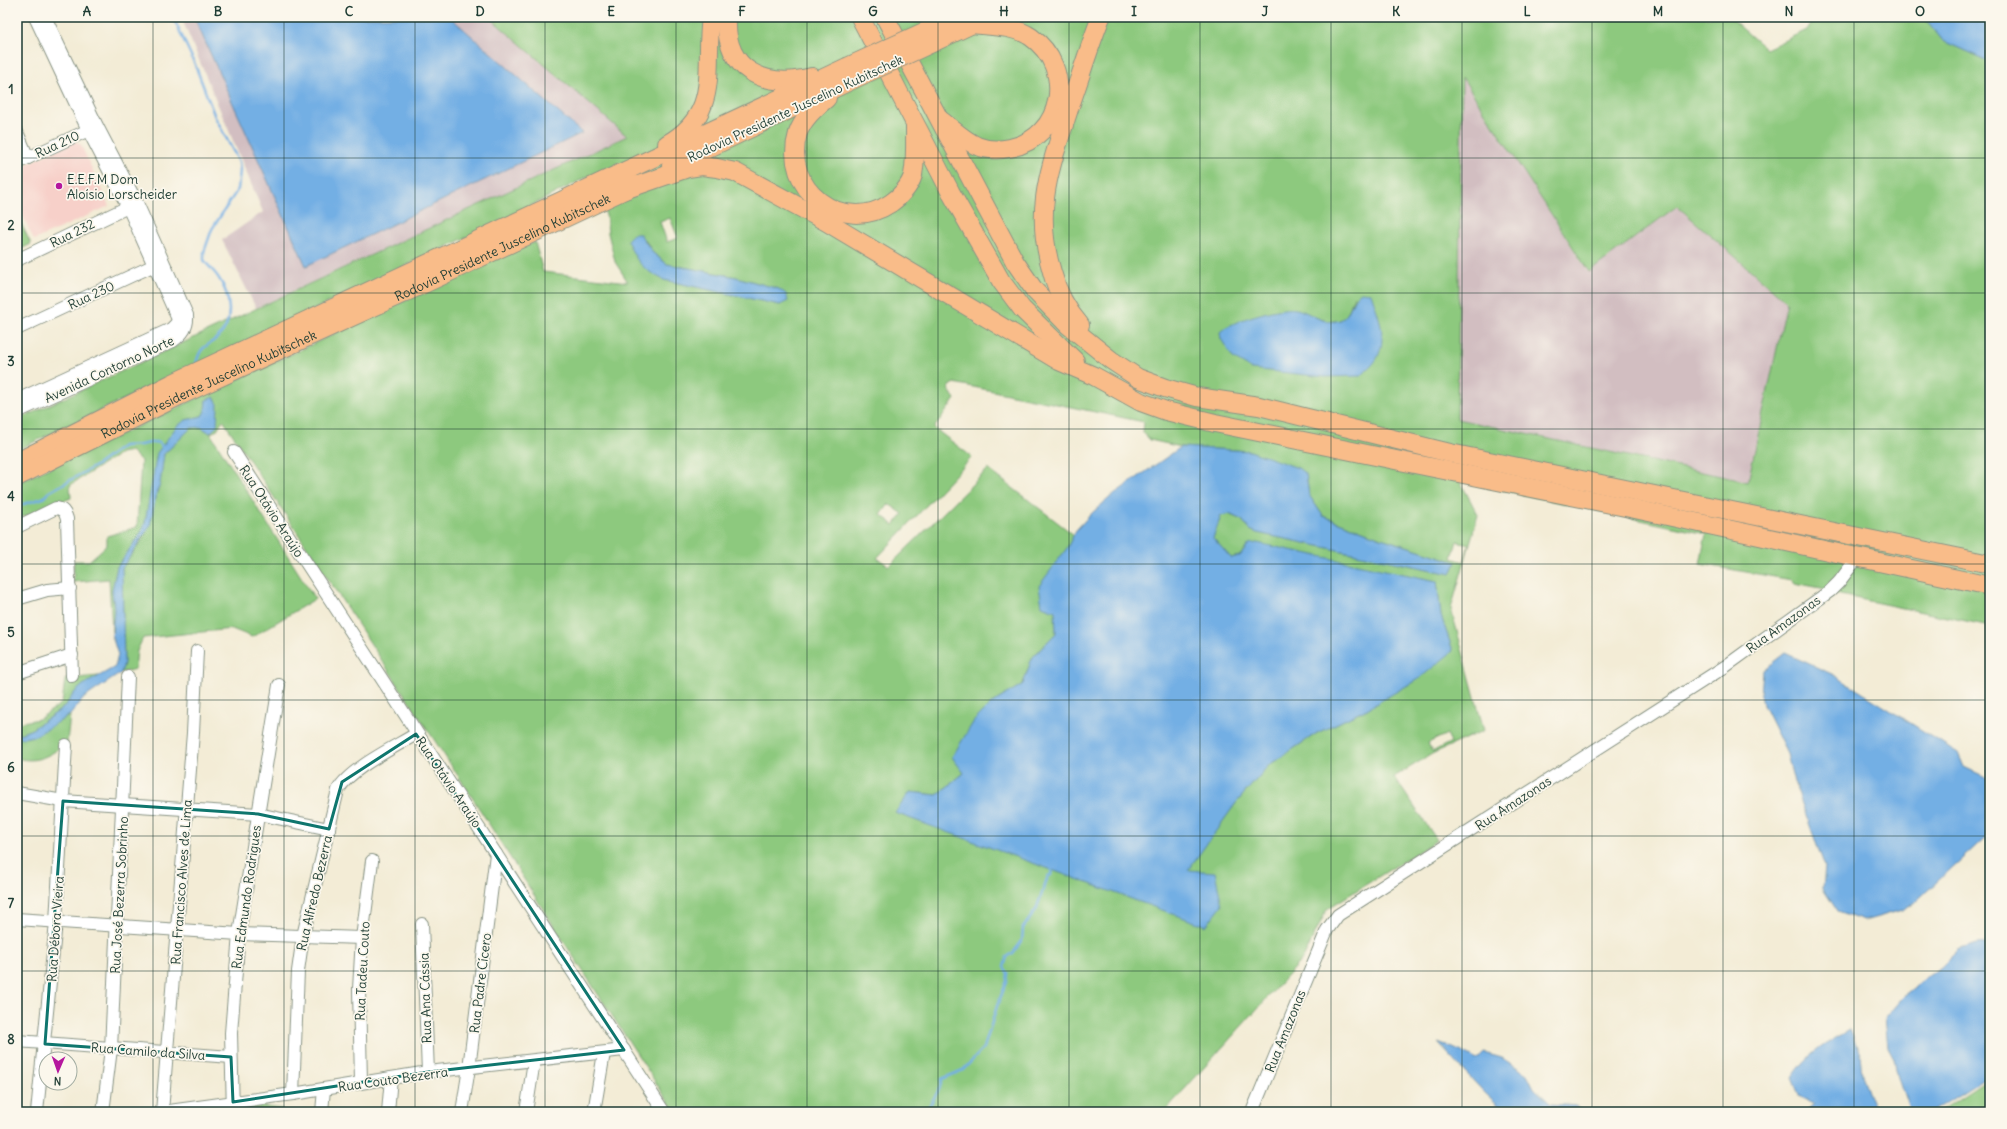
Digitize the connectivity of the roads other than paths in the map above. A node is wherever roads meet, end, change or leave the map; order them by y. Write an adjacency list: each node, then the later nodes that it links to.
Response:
1 (35, 17): 13 (street)
2 (46, 17): 13 (street)
3 (711, 17): 17 (highway)
4 (727, 17): 10 (highway)
5 (860, 17): 12 (highway)
6 (885, 17): 11 (highway)
7 (1101, 17): 24 (highway)
8 (972, 19): 9 (highway, Rodovia Presidente Juscelino Kubitschek); 11 (highway)
9 (934, 30): 10 (highway, Rodovia Presidente Juscelino Kubitschek, bridge)
10 (846, 76): 12 (highway); 17 (highway, Rodovia Presidente Juscelino Kubitschek); 18 (highway, Rodovia Presidente Juscelino Kubitschek)
11 (938, 118): 24 (highway)
12 (915, 121): 25 (highway)
13 (93, 128): 15 (street, Rua 210); 19 (street); 21 (street)
14 (17, 132): 15 (street)
15 (28, 158): 16 (street, Rua 210)
16 (17, 163)
17 (632, 169): 30 (highway, Rodovia Presidente Juscelino Kubitschek)
18 (624, 190): 25 (highway); 31 (highway, Rodovia Presidente Juscelino Kubitschek)
19 (128, 207): 20 (street, Rua 232); 21 (street)
20 (17, 260)
21 (159, 263): 22 (street); 23 (street, Rua 230)
22 (184, 322): 27 (street, Avenida Contorno Norte); 28 (street, Avenida Contorno Norte)
23 (17, 329)
24 (1112, 360): 26 (highway)
25 (1094, 376): 26 (highway); 33 (highway)
26 (1165, 388): 34 (highway)
27 (17, 400)
28 (17, 412)
29 (234, 452): 44 (street, Rua Otávio Araújo)
30 (17, 462)
31 (17, 477)
32 (17, 527): 36 (street)
33 (1857, 558): 35 (highway); 86 (street, Rua Amazonas)
34 (1990, 564)
35 (1990, 586)
36 (70, 588): 37 (street); 39 (street)
37 (17, 596)
38 (197, 651): 49 (street, Rua Francisco Alves de Lima)
39 (72, 655): 40 (street); 41 (street)
40 (17, 673)
41 (72, 676)
42 (128, 677): 48 (street, Rua José Bezerra Sobrinho)
43 (279, 684): 50 (street, Rua Edmundo Rodrigues)
44 (416, 734): 51 (street, Rua Alfredo Bezerra); 52 (street, Rua Otávio Araújo)
45 (66, 744): 47 (street, Rua Débora Vieira)
46 (17, 793): 47 (street)
47 (63, 801): 48 (street); 55 (street, Rua Débora Vieira)
48 (124, 806): 49 (street); 57 (street, Rua José Bezerra Sobrinho)
49 (185, 809): 50 (street); 58 (street, Rua Francisco Alves de Lima)
50 (258, 814): 51 (street); 59 (street, Rua Edmundo Rodrigues)
51 (330, 829): 60 (street, Rua Alfredo Bezerra)
52 (496, 854): 65 (street, Rua Otávio Araújo); 70 (street, Rua Padre Cícero)
53 (372, 861): 61 (street, Rua Tadeu Couto)
54 (17, 919): 55 (street)
55 (56, 922): 57 (street); 63 (street, Rua Débora Vieira)
56 (422, 924): 71 (street, Rua Ana Cássia)
57 (118, 927): 58 (street); 64 (street, Rua José Bezerra Sobrinho)
58 (177, 930): 59 (street); 66 (street, Rua Francisco Alves de Lima)
59 (239, 934): 60 (street); 68 (street, Rua Edmundo Rodrigues)
60 (303, 936): 61 (street); 75 (street, Rua Alfredo Bezerra)
61 (362, 938): 73 (street, Rua Tadeu Couto)
62 (17, 1041): 63 (street, Rua Camilo da Silva)
63 (45, 1044): 64 (street, Rua Camilo da Silva); 78 (street, Rua Débora Vieira)
64 (111, 1049): 66 (street, Rua Camilo da Silva); 79 (street, Rua José Bezerra Sobrinho)
65 (624, 1050): 67 (street, Rua Couto Bezerra); 77 (street, Rua Otávio Araújo)
66 (168, 1053): 68 (street, Rua Camilo da Silva); 80 (street, Rua Francisco Alves de Lima)
67 (604, 1053): 69 (street, Rua Couto Bezerra); 85 (street)
68 (231, 1057): 76 (street, Rua Edmundo Rodrigues)
69 (534, 1061): 70 (street, Rua Couto Bezerra); 84 (street)
70 (469, 1068): 71 (street, Rua Couto Bezerra); 83 (street, Rua Padre Cícero)
71 (428, 1072): 72 (street, Rua Couto Bezerra)
72 (391, 1078): 73 (street, Rua Couto Bezerra); 82 (street)
73 (361, 1082): 74 (street, Rua Couto Bezerra)
74 (324, 1089): 75 (street, Rua Couto Bezerra); 81 (street)
75 (293, 1094): 76 (street, Rua Couto Bezerra)
76 (233, 1107): 80 (street, Rua Couto Bezerra)
77 (659, 1109)
78 (37, 1112)
79 (103, 1112)
80 (162, 1112)
81 (322, 1112)
82 (388, 1112)
83 (462, 1112)
84 (526, 1112)
85 (594, 1112)
86 (1252, 1112)

